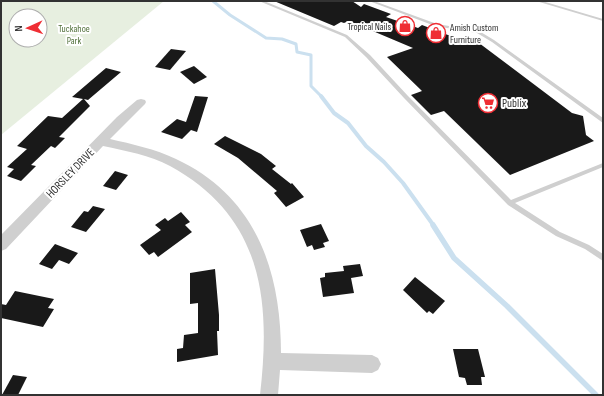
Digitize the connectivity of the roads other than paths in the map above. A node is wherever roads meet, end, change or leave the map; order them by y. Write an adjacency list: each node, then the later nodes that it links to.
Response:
1 (261, 1): 9 (lane)
2 (371, 1): 6 (lane)
3 (538, 1): 4 (lane)
4 (603, 20)
5 (141, 102): 7 (street, HORSLEY DRIVE)
6 (603, 121)
7 (101, 141): 10 (street, HORSLEY DRIVE); 12 (street)
8 (603, 164): 9 (lane)
9 (510, 202): 11 (lane)
10 (1, 245)
11 (603, 258)
12 (273, 361): 13 (street); 14 (street)
13 (372, 364)
14 (269, 395)

